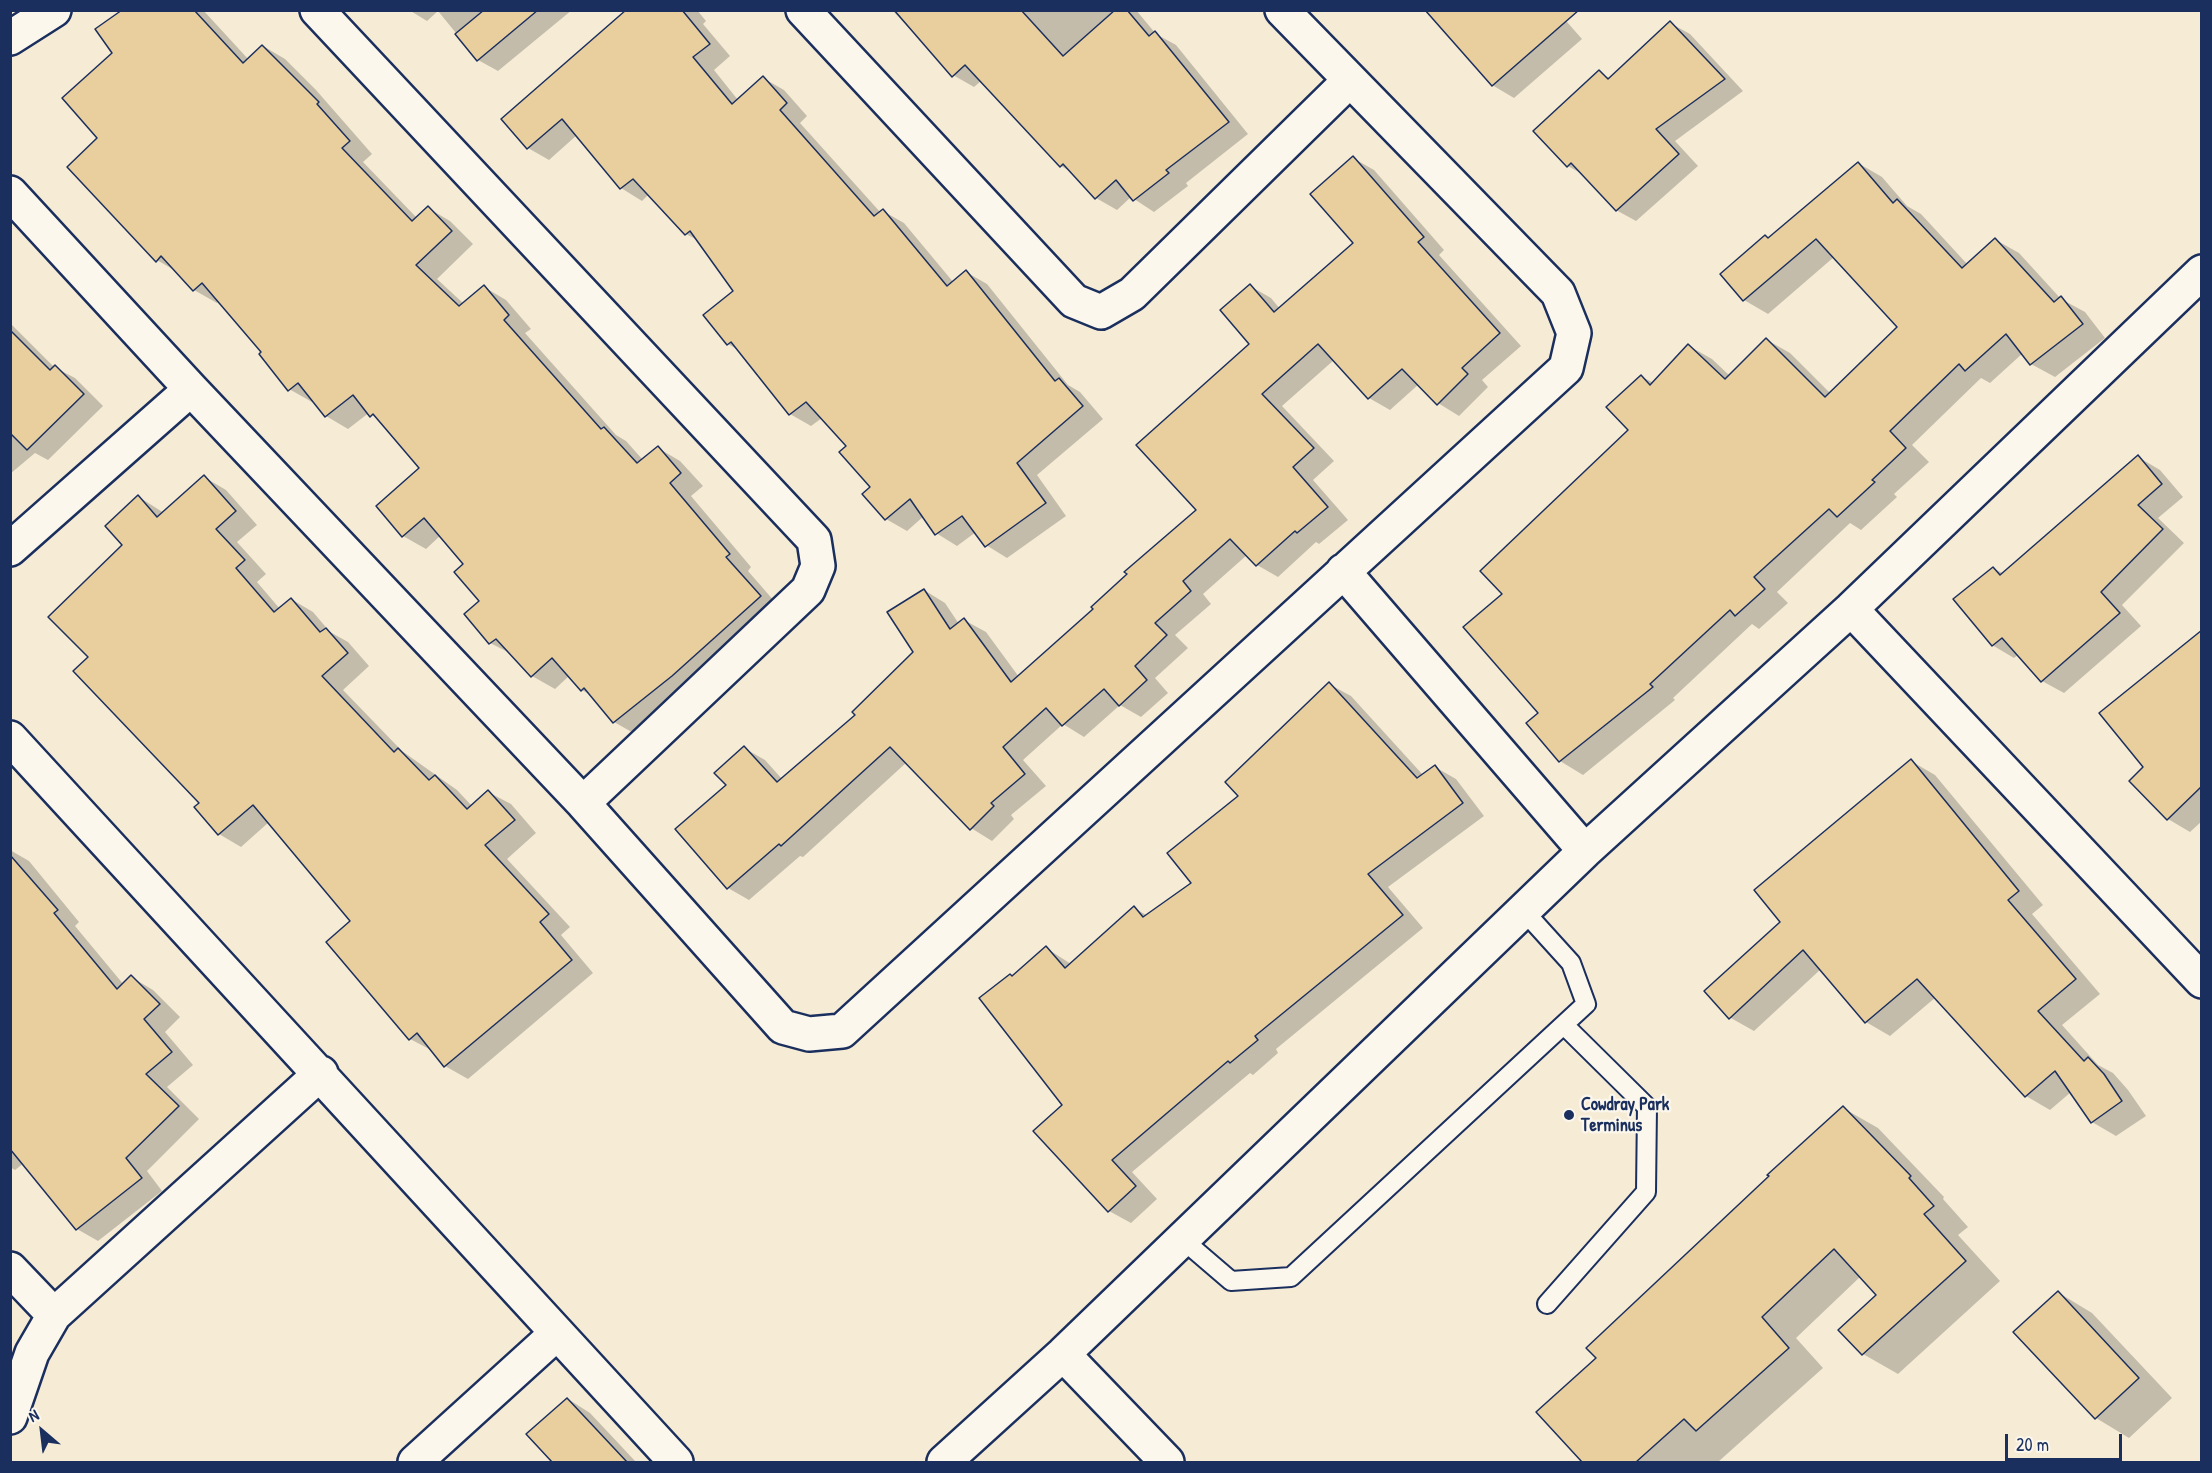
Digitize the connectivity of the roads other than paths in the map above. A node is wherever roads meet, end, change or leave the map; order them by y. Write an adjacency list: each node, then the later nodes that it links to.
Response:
1 (54, 10): 5 (street)
2 (317, 10): 14 (street)
3 (803, 10): 6 (street)
4 (1282, 10): 6 (street)
5 (10, 38)
6 (1349, 81): 11 (street)
7 (10, 193): 9 (street)
8 (2202, 272): 12 (street)
9 (191, 389): 10 (street); 14 (street)
10 (10, 549)
11 (1342, 571): 14 (street); 15 (street)
12 (1851, 609): 15 (street); 17 (street)
13 (10, 738): 19 (street)
14 (583, 803)
15 (1585, 851): 16 (street)
16 (1523, 910): 18 (lane); 20 (street)
17 (2202, 981)
18 (1563, 1025): 20 (lane); 22 (lane)
19 (321, 1073): 23 (street); 24 (street)
20 (1182, 1239): 25 (street)
21 (10, 1269): 23 (street)
22 (1547, 1304)
23 (54, 1315): 26 (street)
24 (556, 1334): 27 (street); 28 (street)
25 (1063, 1354): 29 (street); 30 (street)
26 (10, 1417)
27 (415, 1462)
28 (676, 1462)
29 (944, 1462)
30 (1167, 1462)

